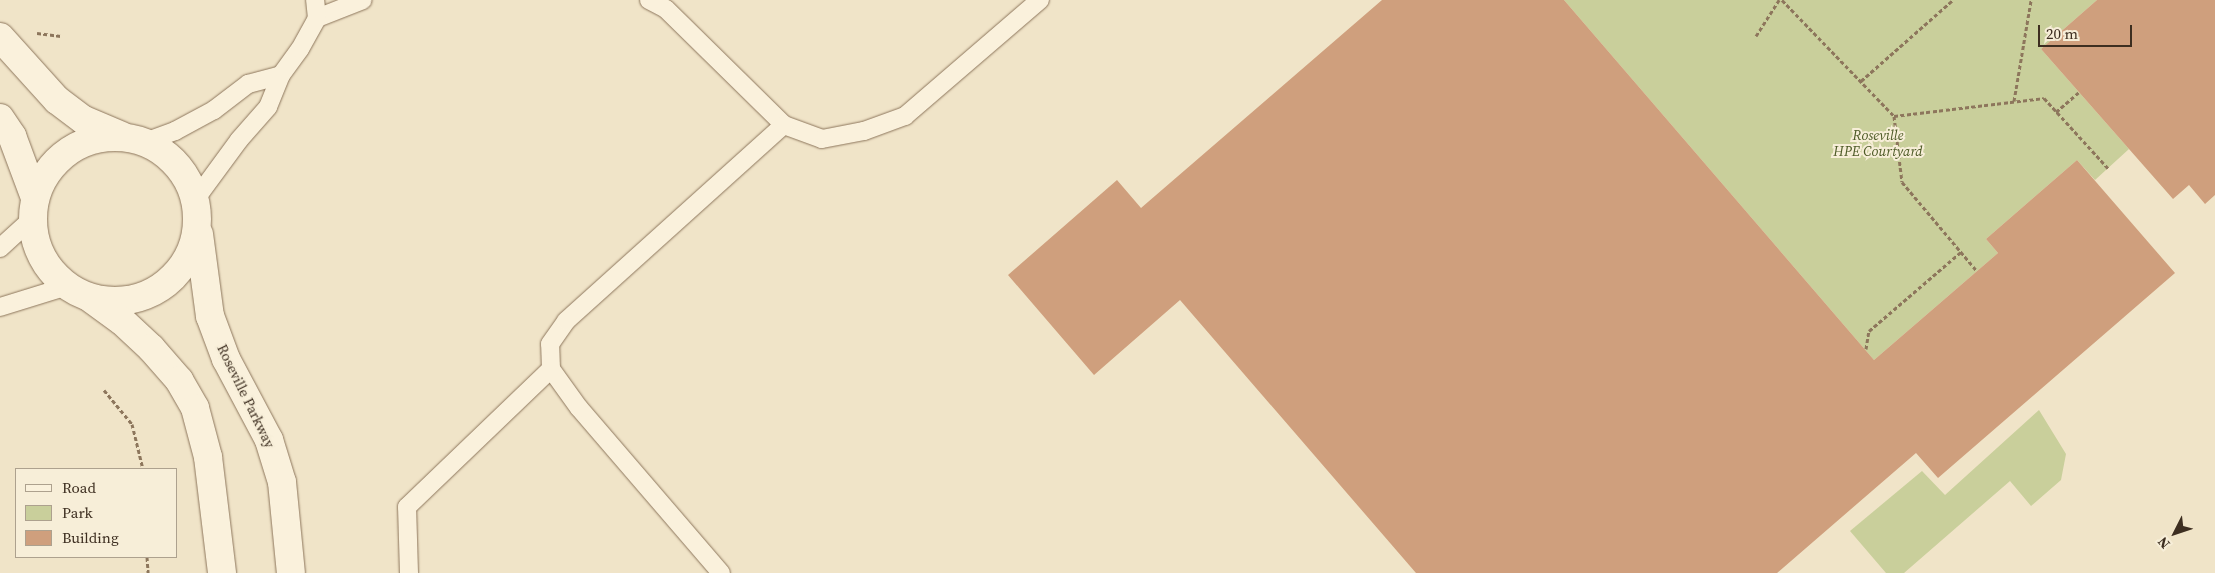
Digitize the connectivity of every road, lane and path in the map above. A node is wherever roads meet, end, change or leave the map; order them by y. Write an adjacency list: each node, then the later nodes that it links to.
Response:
1 (315, 0): 8 (lane)
2 (363, 0): 8 (lane)
3 (649, 0): 18 (lane)
4 (1040, 0): 18 (lane)
5 (1781, 0): 9 (path); 12 (path)
6 (1953, 0): 12 (path)
7 (2030, 0): 14 (path)
8 (317, 18): 11 (lane)
9 (1756, 36)
10 (0, 37): 19 (street)
11 (281, 75): 19 (lane); 22 (lane)
12 (1861, 81): 16 (path)
13 (2079, 92): 15 (path)
14 (2014, 101): 15 (path); 16 (path)
15 (2056, 112): 20 (path)
16 (1894, 116): 24 (path)
17 (0, 118): 21 (street)
18 (784, 125): 29 (lane)
19 (135, 140): 21 (street); 22 (street)
20 (2108, 168)
21 (34, 208): 23 (lane); 26 (street)
22 (196, 210): 26 (street); 35 (street, Roseville Parkway)
23 (0, 248)
24 (1961, 252): 25 (path); 28 (path)
25 (1977, 271)
26 (76, 290): 27 (lane); 34 (street)
27 (0, 306)
28 (1866, 349)
29 (551, 369): 36 (lane); 37 (lane)
30 (104, 390): 31 (path)
31 (143, 468)
32 (147, 558): 33 (path)
33 (148, 573)
34 (222, 573)
35 (291, 573)
36 (409, 573)
37 (721, 573)

